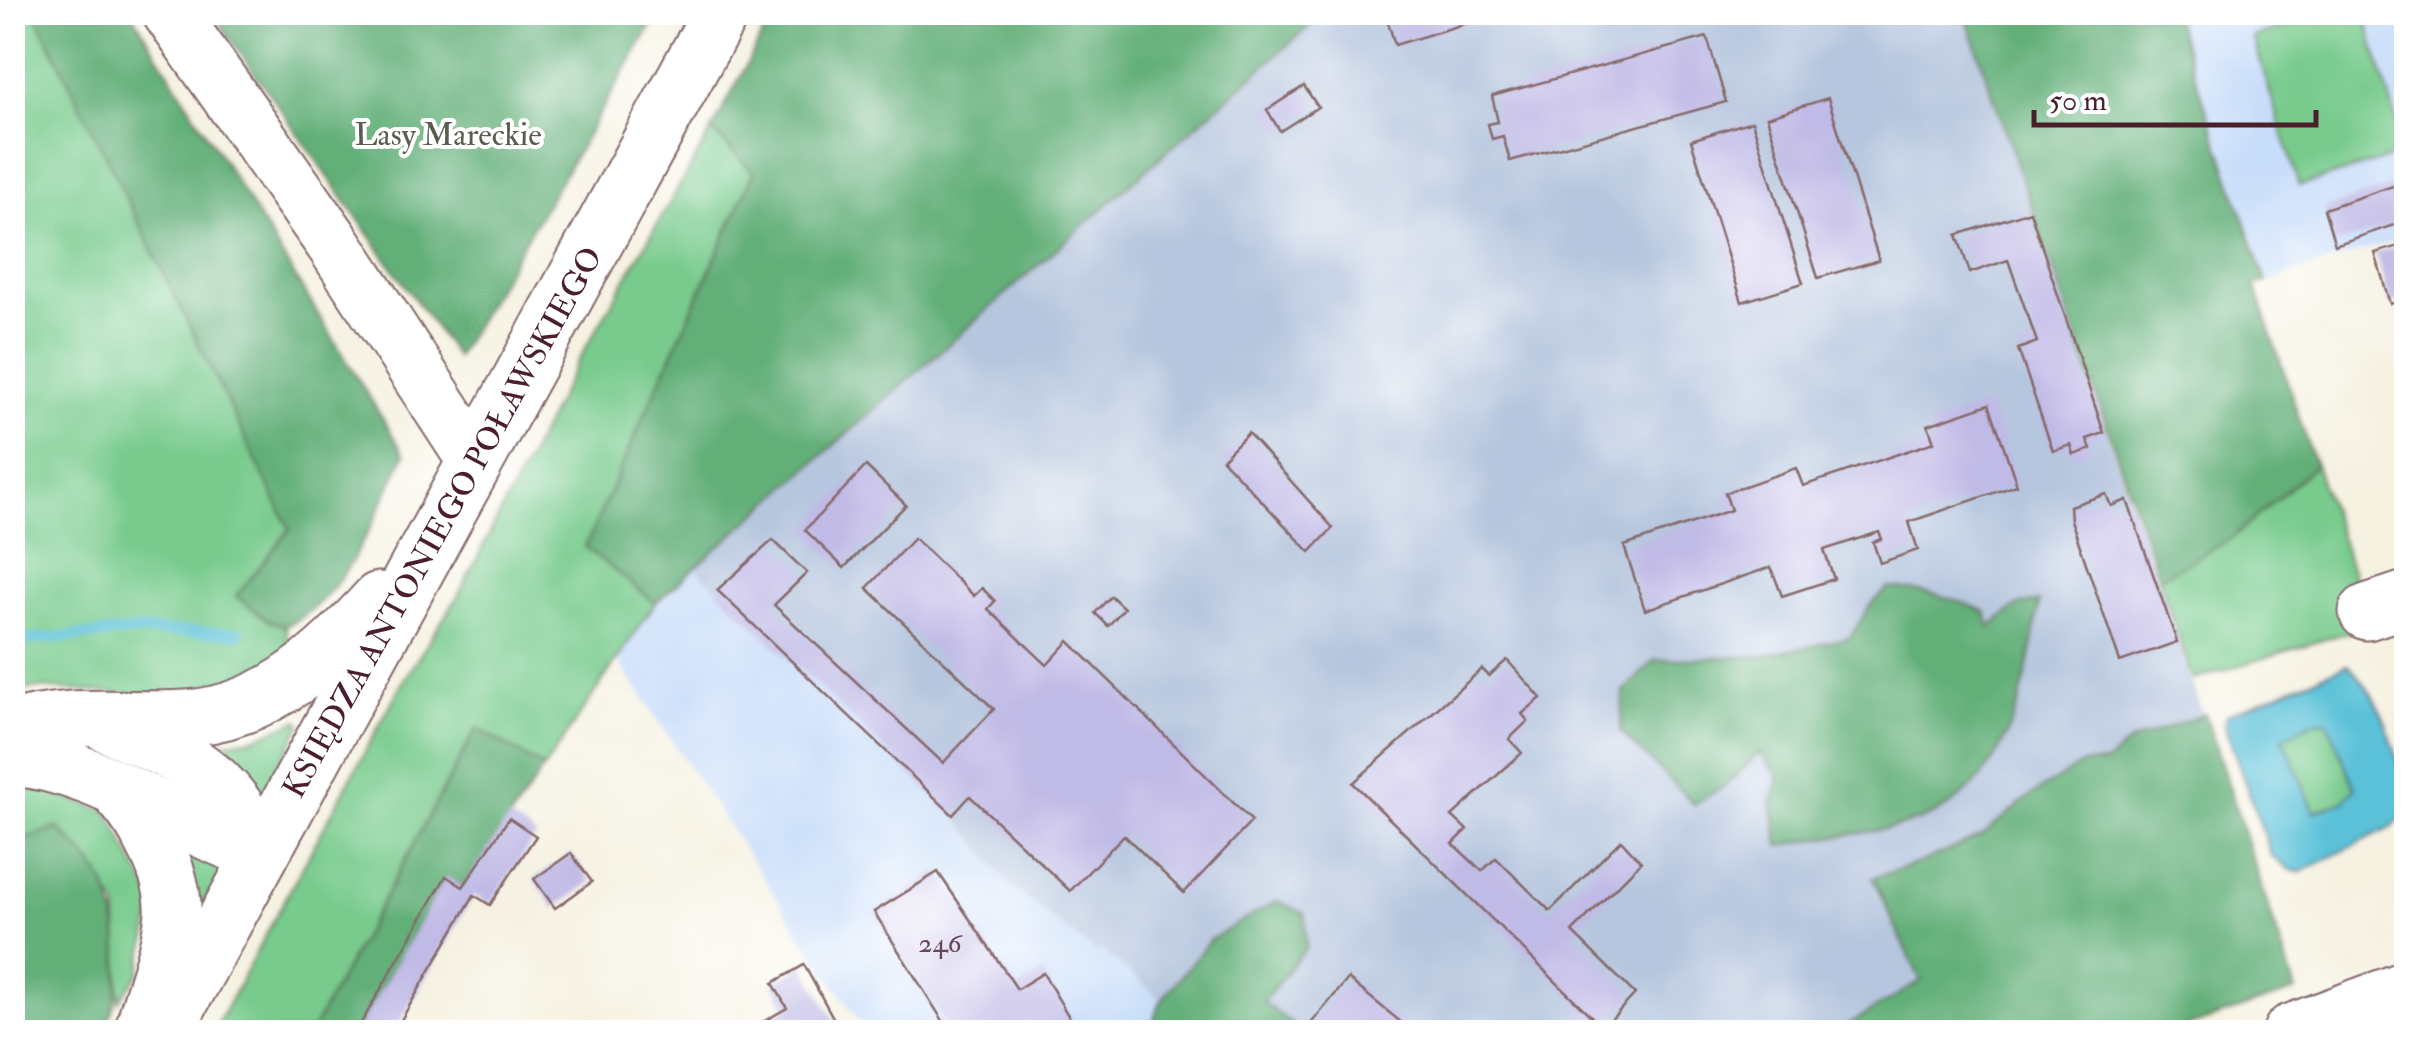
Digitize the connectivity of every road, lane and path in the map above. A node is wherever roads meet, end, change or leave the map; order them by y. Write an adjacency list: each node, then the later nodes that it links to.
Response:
1 (170, 12): 3 (main road)
2 (721, 12): 3 (main road, KSIĘDZA ANTONIEGO POŁAWSKIEGO)
3 (474, 460): 4 (main road, KSIĘDZA ANTONIEGO POŁAWSKIEGO)
4 (429, 546): 5 (main road); 9 (main road, KSIĘDZA ANTONIEGO POŁAWSKIEGO)
5 (94, 718): 6 (main road); 9 (main road)
6 (12, 730)
7 (12, 758): 8 (main road)
8 (112, 785): 9 (main road); 11 (main road)
9 (262, 854): 12 (main road, KSIĘDZA ANTONIEGO POŁAWSKIEGO)
10 (2406, 989): 13 (main road)
11 (142, 1032)
12 (164, 1032)
13 (2291, 1032)

